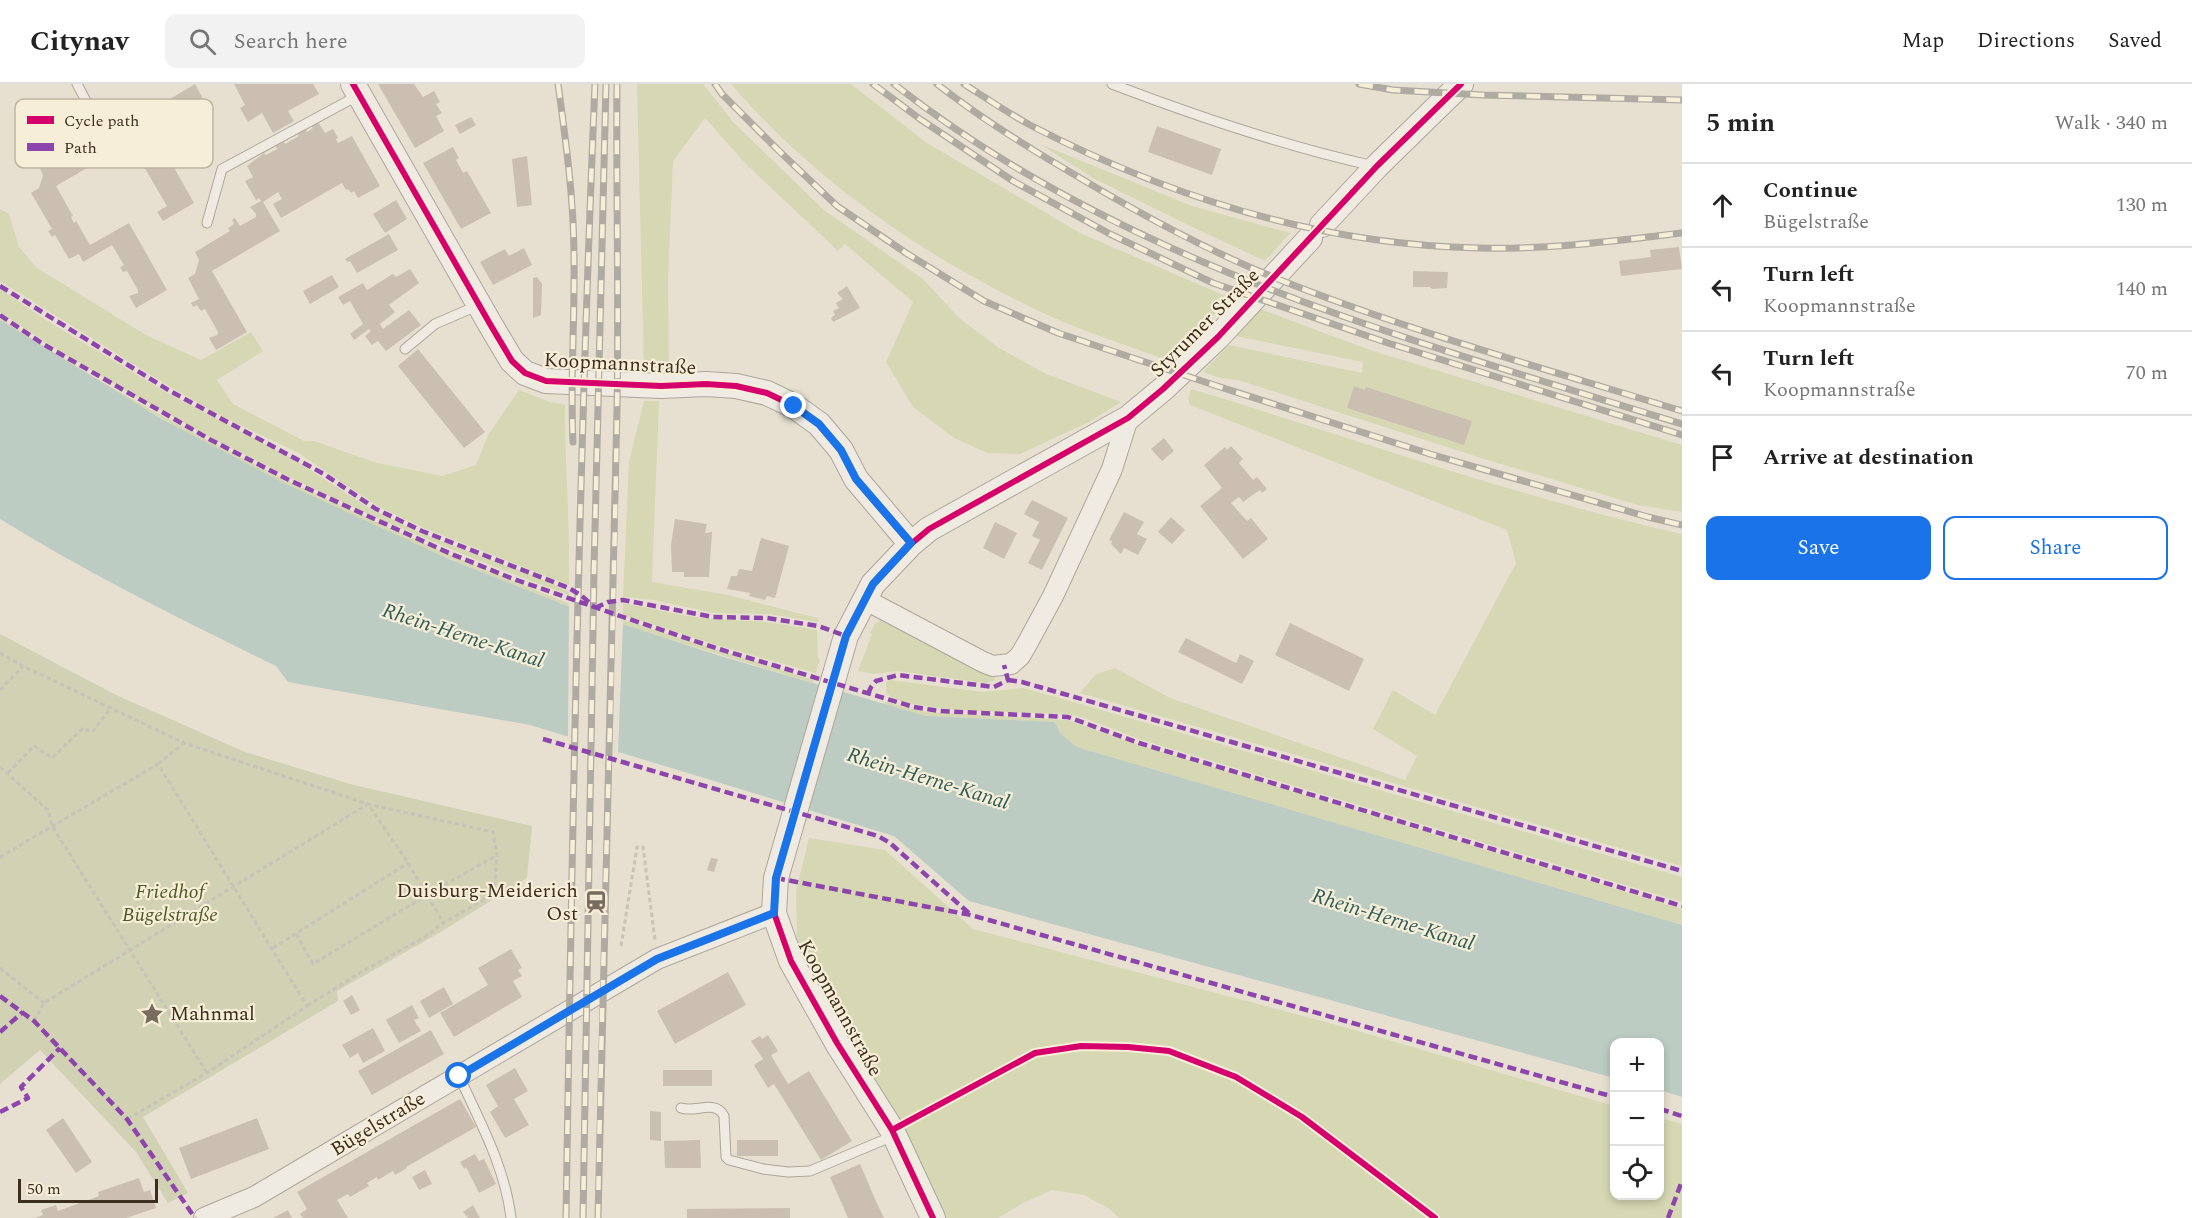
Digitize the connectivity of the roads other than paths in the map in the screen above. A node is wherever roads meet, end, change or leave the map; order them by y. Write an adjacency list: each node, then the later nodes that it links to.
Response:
1 (77, 84): 5 (lane)
2 (1112, 84): 6 (lane)
3 (1461, 84): 6 (street, Styrumer Straße)
4 (356, 89): 7 (lane); 8 (street, Koopmannstraße)
5 (85, 99)
6 (1377, 166): 10 (street, Styrumer Straße)
7 (207, 223)
8 (479, 305): 9 (lane); 11 (street, Koopmannstraße)
9 (405, 349)
10 (1128, 418): 11 (street, Styrumer Straße); 12 (street)
11 (920, 536): 12 (street, Koopmannstraße)
12 (864, 599): 13 (street, Koopmannstraße)
13 (774, 913): 14 (street, Bügelstraße); 16 (street, Koopmannstraße)
14 (459, 1076): 17 (street, Bügelstraße); 18 (lane)
15 (681, 1108): 16 (lane)
16 (895, 1135): 19 (street, Koopmannstraße)
17 (213, 1217)
18 (512, 1218)
19 (933, 1218)

